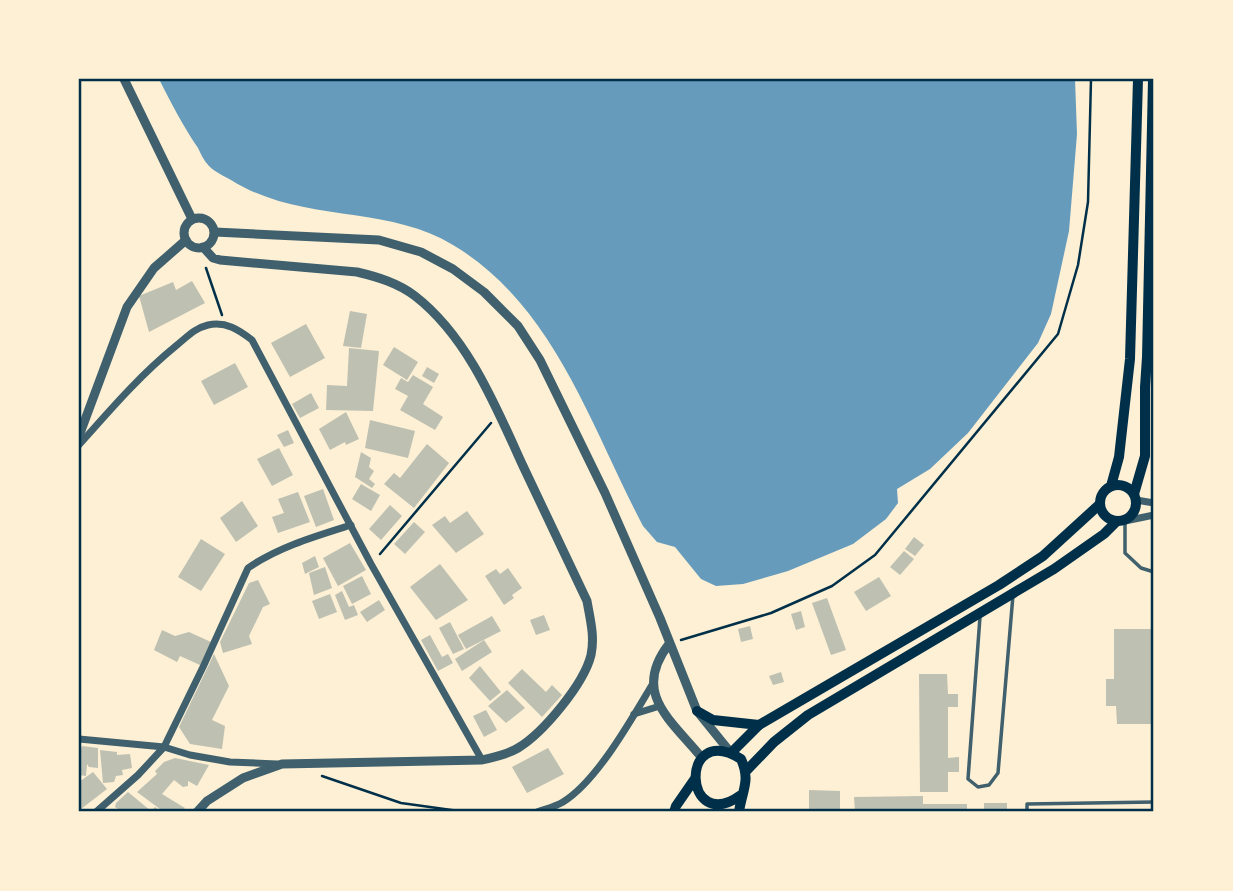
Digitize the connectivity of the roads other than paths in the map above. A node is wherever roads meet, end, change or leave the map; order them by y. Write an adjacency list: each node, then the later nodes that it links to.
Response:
1 (124, 79): 4 (street)
2 (1138, 79): 10 (main road)
3 (1153, 79): 11 (main road)
4 (192, 219): 5 (street); 6 (street)
5 (215, 232): 7 (street); 20 (street)
6 (186, 240): 7 (street); 8 (street)
7 (201, 248): 30 (street)
8 (79, 436)
9 (79, 445): 16 (street)
10 (1111, 486): 11 (main road); 13 (main road)
11 (1135, 497): 12 (street); 15 (main road)
12 (1154, 503)
13 (1100, 504): 15 (main road); 25 (main road)
14 (1154, 515): 15 (street)
15 (1120, 521): 17 (lane); 18 (main road)
16 (351, 525): 27 (street); 30 (street)
17 (1154, 572)
18 (1014, 592): 19 (main road); 19 (lane)
19 (980, 611): 32 (main road)
20 (669, 644): 21 (street); 23 (street)
21 (652, 685): 22 (street); 24 (street)
22 (660, 706): 24 (street); 29 (street)
23 (697, 711): 25 (main road); 28 (street)
24 (634, 715): 38 (street)
25 (759, 725): 28 (main road)
26 (79, 739): 27 (street)
27 (164, 747): 31 (street); 36 (street)
28 (731, 753): 29 (main road); 32 (main road)
29 (702, 758): 33 (main road)
30 (482, 760): 31 (street)
31 (282, 764): 37 (street)
32 (747, 770): 34 (main road)
33 (694, 780): 34 (main road); 39 (main road)
34 (741, 795): 40 (main road)
35 (1154, 802): 41 (lane)
36 (96, 812)
37 (197, 812)
38 (537, 812)
39 (674, 812)
40 (739, 812)
41 (1027, 812)

